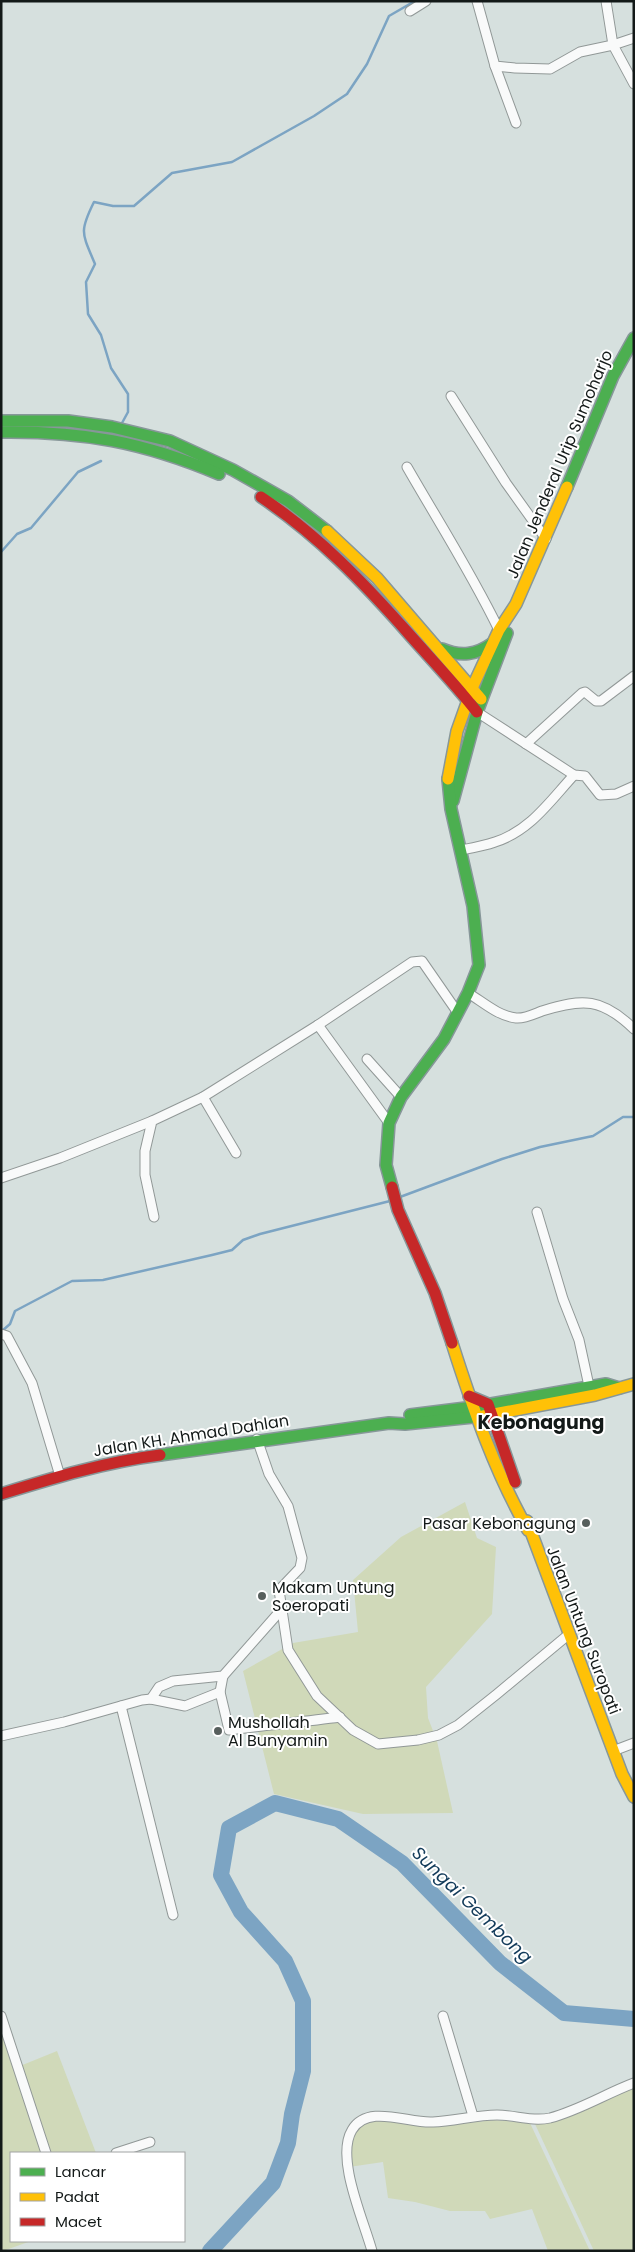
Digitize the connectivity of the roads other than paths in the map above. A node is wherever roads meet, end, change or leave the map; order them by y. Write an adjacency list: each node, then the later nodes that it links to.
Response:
1 (426, 1): 4 (street)
2 (477, 1): 7 (street)
3 (606, 1): 6 (street)
4 (410, 11)
5 (634, 38): 6 (street)
6 (613, 45): 7 (street); 8 (street)
7 (495, 66): 9 (street)
8 (634, 84)
9 (516, 123)
10 (634, 338): 15 (main road, Jalan Jenderal Urip Sumoharjo)
11 (451, 396): 15 (street)
12 (1, 421): 19 (main road)
13 (1, 432): 20 (main road)
14 (407, 466): 17 (street)
15 (546, 539): 16 (main road, Jalan Jenderal Urip Sumoharjo)
16 (516, 604): 17 (main road, Jalan Jenderal Urip Sumoharjo); 24 (main road, Jalan Jenderal Urip Sumoharjo)
17 (499, 630): 18 (main road, Jalan Jenderal Urip Sumoharjo)
18 (494, 643): 19 (main road); 22 (main road, Jalan Jenderal Urip Sumoharjo)
19 (440, 649): 22 (main road)
20 (448, 676): 23 (main road); 26 (main road)
21 (634, 676): 27 (street)
22 (472, 686): 23 (main road, Jalan Jenderal Urip Sumoharjo); 24 (main road)
23 (467, 699): 25 (main road); 26 (main road, Jalan Jenderal Urip Sumoharjo)
24 (481, 699): 25 (main road, Jalan Jenderal Urip Sumoharjo)
25 (477, 712): 27 (street); 30 (main road, Jalan Jenderal Urip Sumoharjo)
26 (457, 731): 30 (main road, Jalan Jenderal Urip Sumoharjo)
27 (526, 744): 28 (street)
28 (574, 775): 29 (street); 31 (street)
29 (634, 786)
30 (451, 810): 31 (main road, Jalan Jenderal Urip Sumoharjo)
31 (461, 850): 32 (main road, Jalan Jenderal Urip Sumoharjo)
32 (468, 993): 33 (main road, Jalan Jenderal Urip Sumoharjo); 35 (street)
33 (458, 1013): 34 (street); 38 (main road, Jalan Jenderal Urip Sumoharjo)
34 (318, 1024): 37 (street); 40 (street)
35 (634, 1029)
36 (367, 1059): 38 (street)
37 (203, 1097): 39 (street); 41 (street)
38 (401, 1097): 40 (main road, Jalan Jenderal Urip Sumoharjo)
39 (152, 1121): 42 (street); 44 (street)
40 (389, 1123): 49 (main road, Jalan Jenderal Urip Sumoharjo)
41 (236, 1153)
42 (1, 1178)
43 (537, 1212): 47 (street)
44 (154, 1217)
45 (3, 1335): 53 (street)
46 (634, 1384): 48 (main road)
47 (589, 1386): 48 (main road); 50 (main road)
48 (619, 1388): 50 (main road)
49 (469, 1396): 50 (main road); 51 (main road, Jalan Jenderal Urip Sumoharjo)
50 (490, 1409): 51 (main road, Jalan KH. Ahmad Dahlan); 55 (main road, Jalan Untung Suropati)
51 (476, 1412): 52 (main road, Jalan KH. Ahmad Dahlan); 55 (main road, Jalan Untung Suropati)
52 (257, 1440): 53 (main road, Jalan KH. Ahmad Dahlan); 56 (street)
53 (60, 1476): 54 (main road, Jalan KH. Ahmad Dahlan)
54 (1, 1494)
55 (528, 1530): 57 (main road, Jalan Untung Suropati)
56 (282, 1609): 58 (street); 62 (street)
57 (568, 1635): 62 (street); 65 (main road, Jalan Untung Suropati)
58 (224, 1676): 59 (street); 60 (street)
59 (220, 1692): 60 (street); 62 (street)
60 (151, 1699): 61 (street)
61 (121, 1706): 63 (street); 67 (street)
62 (340, 1717)
63 (1, 1736)
64 (634, 1743): 65 (street)
65 (613, 1751): 66 (main road, Jalan Untung Suropati)
66 (634, 1797)
67 (173, 1915)
68 (1, 2016): 73 (street)
69 (443, 2016): 71 (street)
70 (634, 2083): 71 (street)
71 (473, 2116): 75 (street)
72 (150, 2142): 74 (street)
73 (46, 2152)
74 (119, 2152)
75 (372, 2251)

